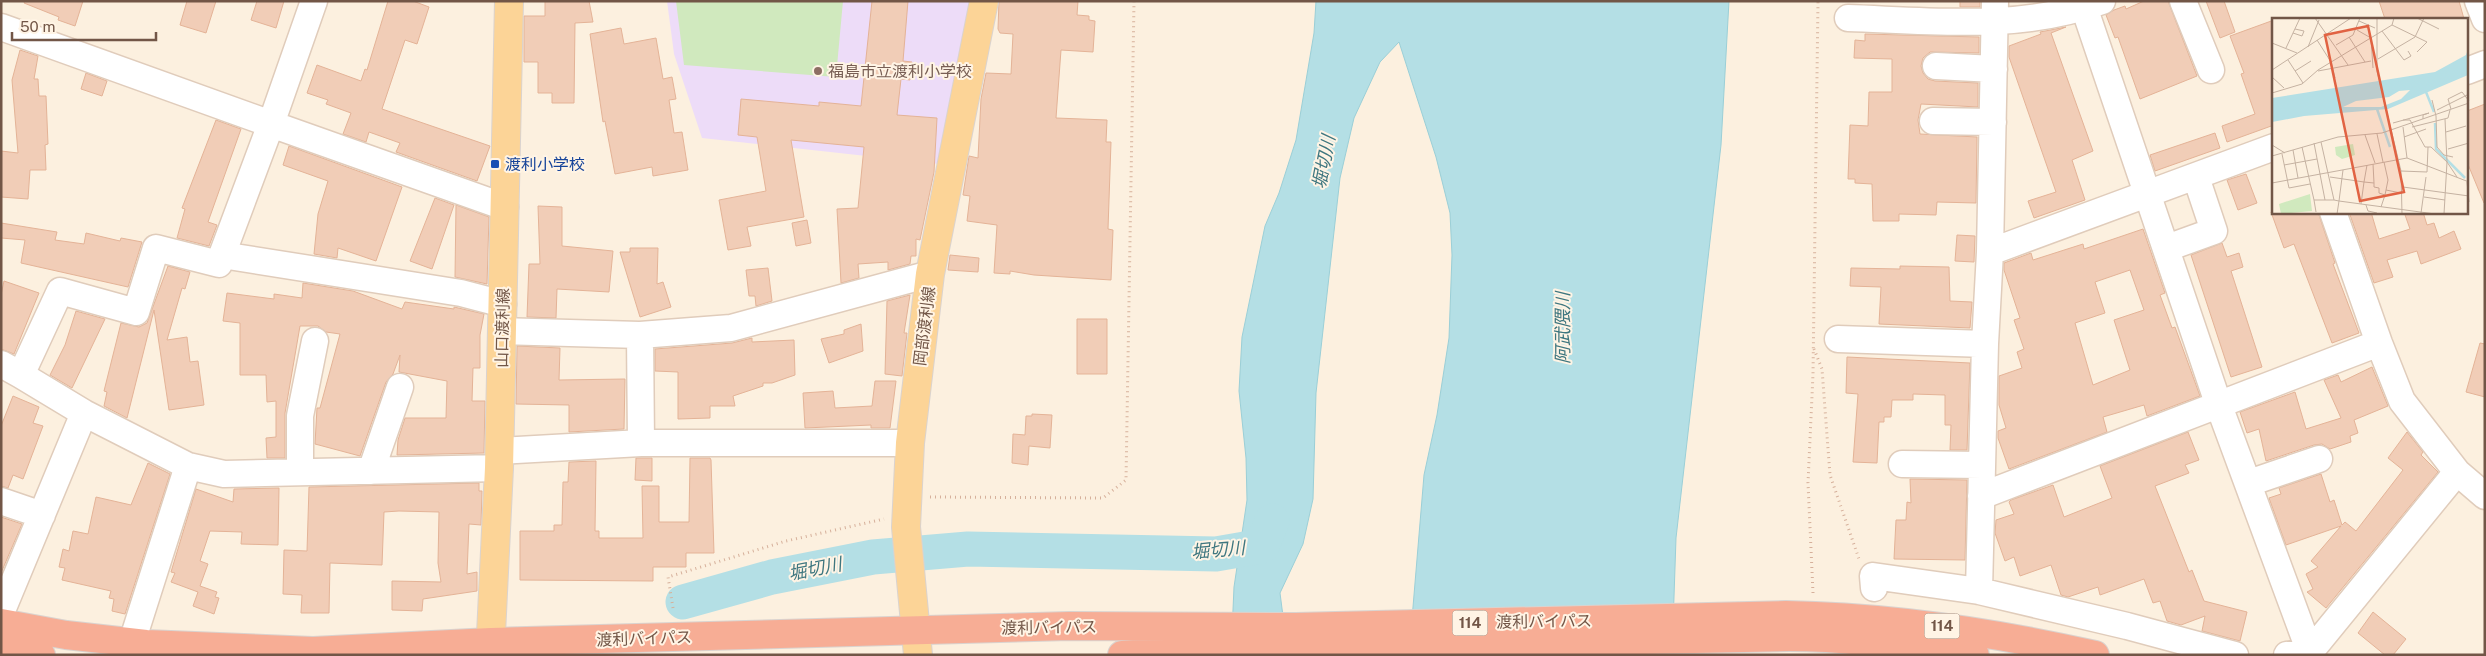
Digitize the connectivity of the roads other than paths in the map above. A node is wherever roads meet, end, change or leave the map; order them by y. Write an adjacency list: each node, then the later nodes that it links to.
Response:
1 (314, 1): 18 (street)
2 (509, 1): 22 (main road, 山口渡利線)
3 (984, 1): 27 (main road, 岡部渡利線)
4 (2183, 1): 14 (street)
5 (2478, 1): 9 (street)
6 (2089, 4): 7 (street); 21 (street)
7 (1995, 12): 8 (street); 13 (street)
8 (1848, 18)
9 (2485, 19)
10 (1, 27): 18 (street)
11 (2485, 64): 15 (street)
12 (1936, 66): 13 (street)
13 (1994, 70): 17 (street)
14 (2211, 70)
15 (2468, 71)
16 (1933, 121): 17 (street)
17 (1993, 122): 25 (street)
18 (271, 124): 22 (street); 26 (street)
19 (2272, 148): 20 (street)
20 (2196, 177): 21 (street); 24 (street)
21 (2148, 193): 24 (street); 25 (street)
22 (504, 207): 28 (main road, 山口渡利線)
23 (2334, 214): 33 (street)
24 (2167, 248): 37 (street)
25 (1990, 252): 34 (street)
26 (222, 254): 28 (street); 35 (street)
27 (930, 274): 30 (street); 40 (main road, 岡部渡利線)
28 (503, 304): 29 (main road, 山口渡利線)
29 (502, 331): 30 (street); 42 (main road, 山口渡利線)
30 (640, 334): 39 (street)
31 (1838, 339): 34 (street)
32 (315, 341): 47 (street)
33 (2379, 343): 37 (street); 48 (street)
34 (1985, 344): 44 (street)
35 (11, 370): 38 (street)
36 (400, 387): 46 (street)
37 (2218, 403): 49 (street); 50 (street)
38 (84, 414): 45 (street); 53 (street)
39 (641, 443): 40 (street); 42 (street)
40 (910, 443): 60 (main road, 岡部渡利線)
41 (2319, 459): 49 (street)
42 (499, 460): 46 (street); 62 (main road, 山口渡利線)
43 (1902, 464): 44 (street)
44 (1982, 465): 50 (street)
45 (188, 466): 47 (street); 59 (street)
46 (371, 471): 47 (street)
47 (300, 472)
48 (2457, 472): 51 (street); 63 (street)
49 (2249, 483): 63 (street)
50 (1981, 496): 55 (street)
51 (2485, 496)
52 (1, 501): 53 (street)
53 (42, 515): 56 (street)
54 (1874, 588): 55 (street)
55 (1979, 591): 68 (street)
56 (1, 613)
57 (1, 623): 59 (highway, 渡利バイパス / 114)
58 (1788, 626): 60 (highway, 渡利バイパス / 114); 65 (highway, 渡利バイパス / 114); 66 (highway, 渡利バイパス / 114); 67 (highway, 渡利バイパス / 114)
59 (132, 642): 62 (highway, 渡利バイパス / 114)
60 (917, 643): 62 (highway, 渡利バイパス / 114)
61 (1, 647): 64 (highway)
62 (491, 648)
63 (2303, 654)
64 (41, 655)
65 (1122, 655)
66 (1975, 655)
67 (2095, 655)
68 (2235, 655)

